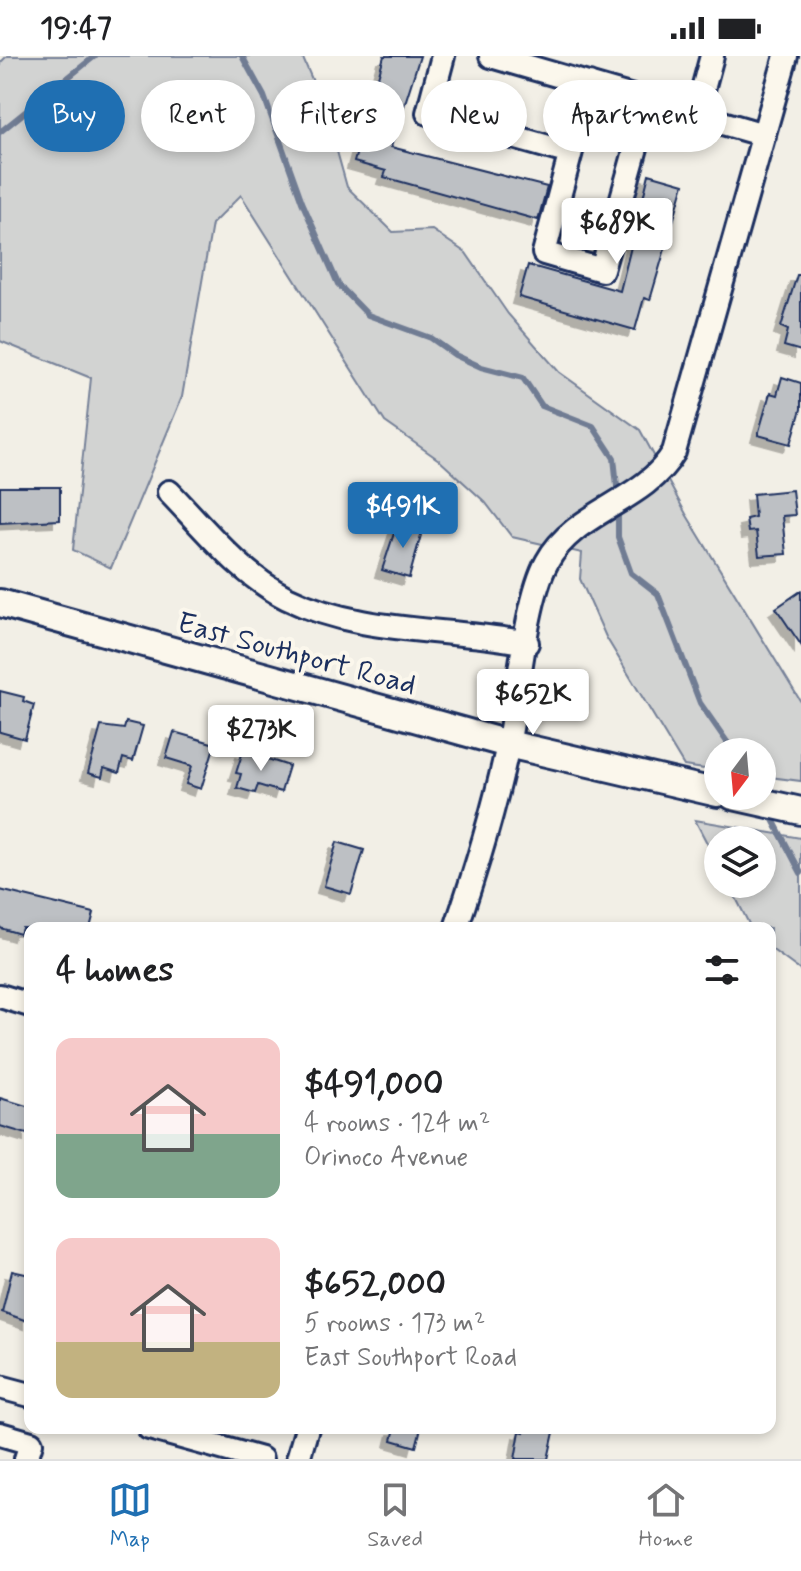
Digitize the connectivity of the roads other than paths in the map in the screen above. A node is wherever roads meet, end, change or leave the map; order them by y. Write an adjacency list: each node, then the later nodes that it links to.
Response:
1 (443, 56): 11 (street)
2 (491, 56): 5 (street)
3 (712, 56): 7 (street)
4 (786, 56): 9 (street)
5 (542, 63): 6 (street)
6 (580, 80)
7 (705, 80)
8 (727, 124): 9 (street)
9 (764, 135): 14 (street)
10 (635, 152): 11 (street)
11 (570, 153)
12 (169, 492): 14 (street)
13 (0, 603): 15 (main road, East Southport Road)
14 (527, 643): 15 (street)
15 (508, 744): 16 (main road, East Southport Road); 19 (street)
16 (704, 790)
17 (776, 806): 18 (main road)
18 (800, 811)
19 (458, 922)
20 (0, 996): 21 (street)
21 (24, 1003)
22 (0, 1387): 23 (street)
23 (24, 1393)
24 (0, 1434): 27 (street)
25 (171, 1434): 28 (street)
26 (305, 1434): 29 (street)
27 (31, 1443)
28 (261, 1459)
29 (298, 1459)

